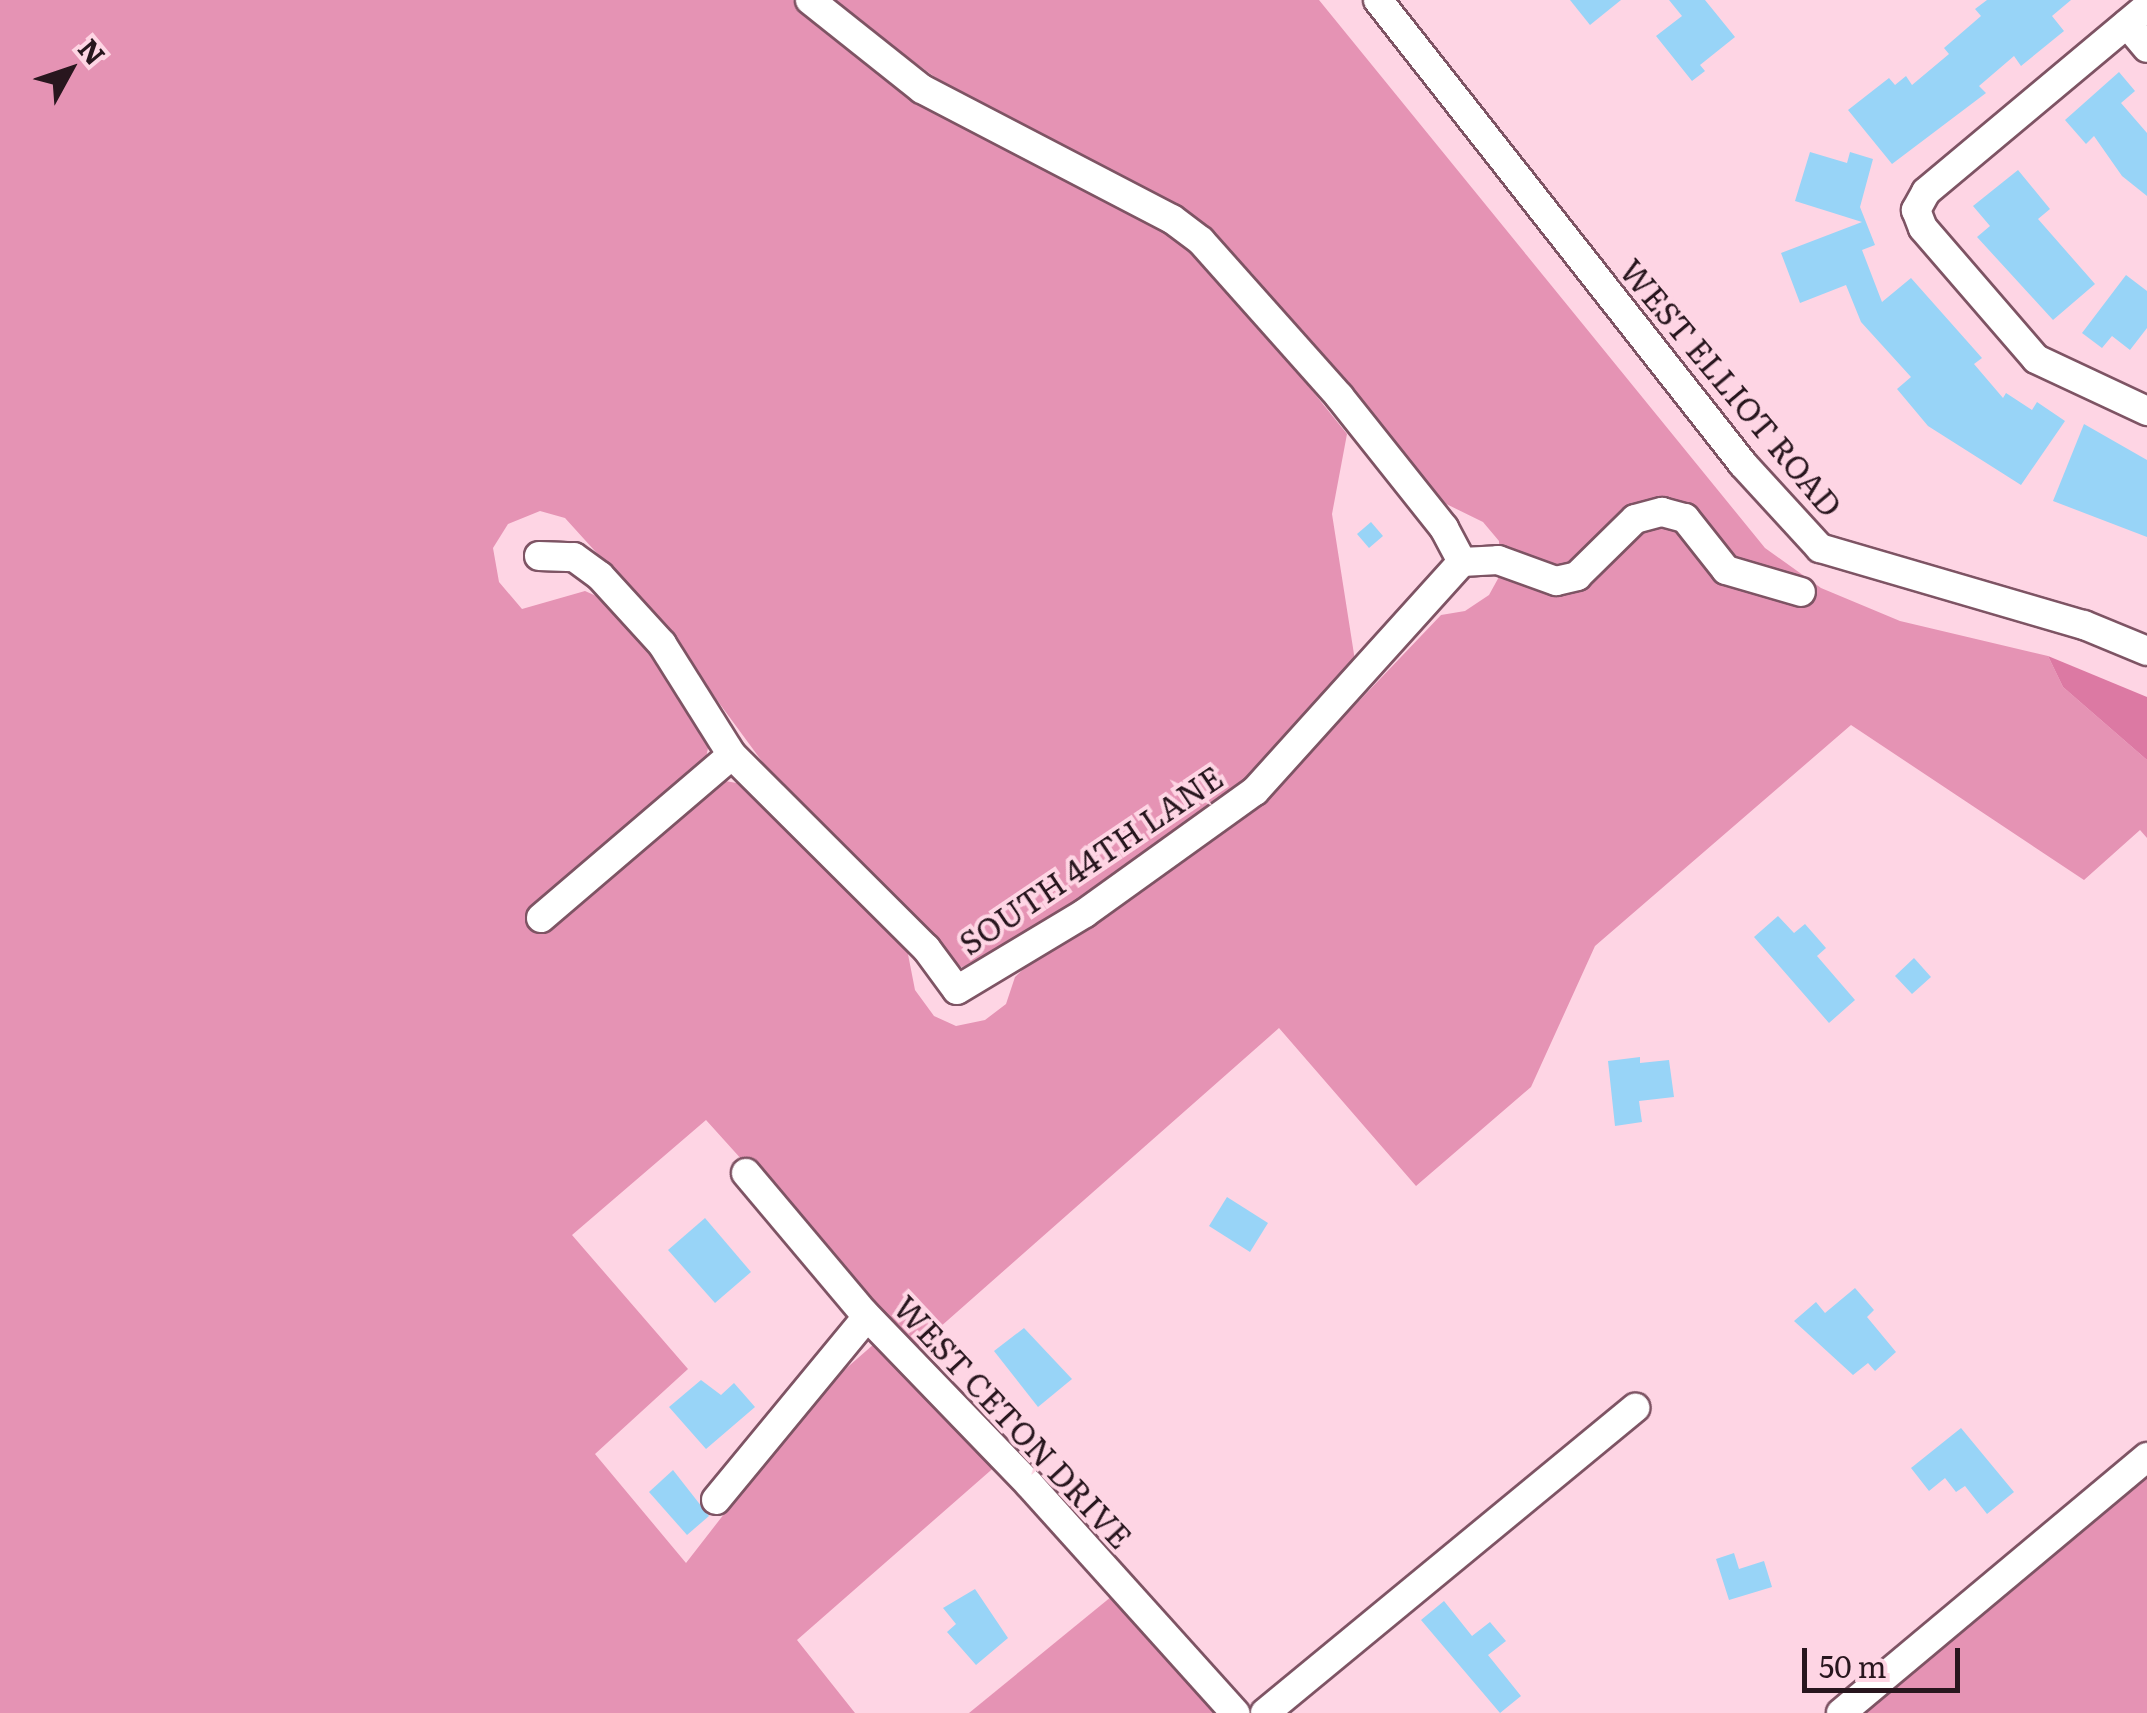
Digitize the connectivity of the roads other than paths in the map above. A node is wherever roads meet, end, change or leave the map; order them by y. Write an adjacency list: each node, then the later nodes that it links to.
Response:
1 (1378, 0): 9 (street, WEST ELLIOT ROAD)
2 (824, 13): 7 (street)
3 (2137, 16): 4 (street); 5 (street)
4 (2147, 48)
5 (2147, 411)
6 (539, 556): 10 (street)
7 (1462, 562): 8 (street); 10 (street, SOUTH 44TH LANE)
8 (1801, 592)
9 (2147, 651)
10 (732, 755): 11 (street)
11 (540, 918)
12 (746, 1173): 13 (street, WEST CETON DRIVE)
13 (867, 1316): 16 (street); 17 (street, WEST CETON DRIVE)
14 (1635, 1408): 18 (street)
15 (2147, 1457): 19 (street)
16 (716, 1500)
17 (1235, 1713)
18 (1265, 1713)
19 (1841, 1713)

